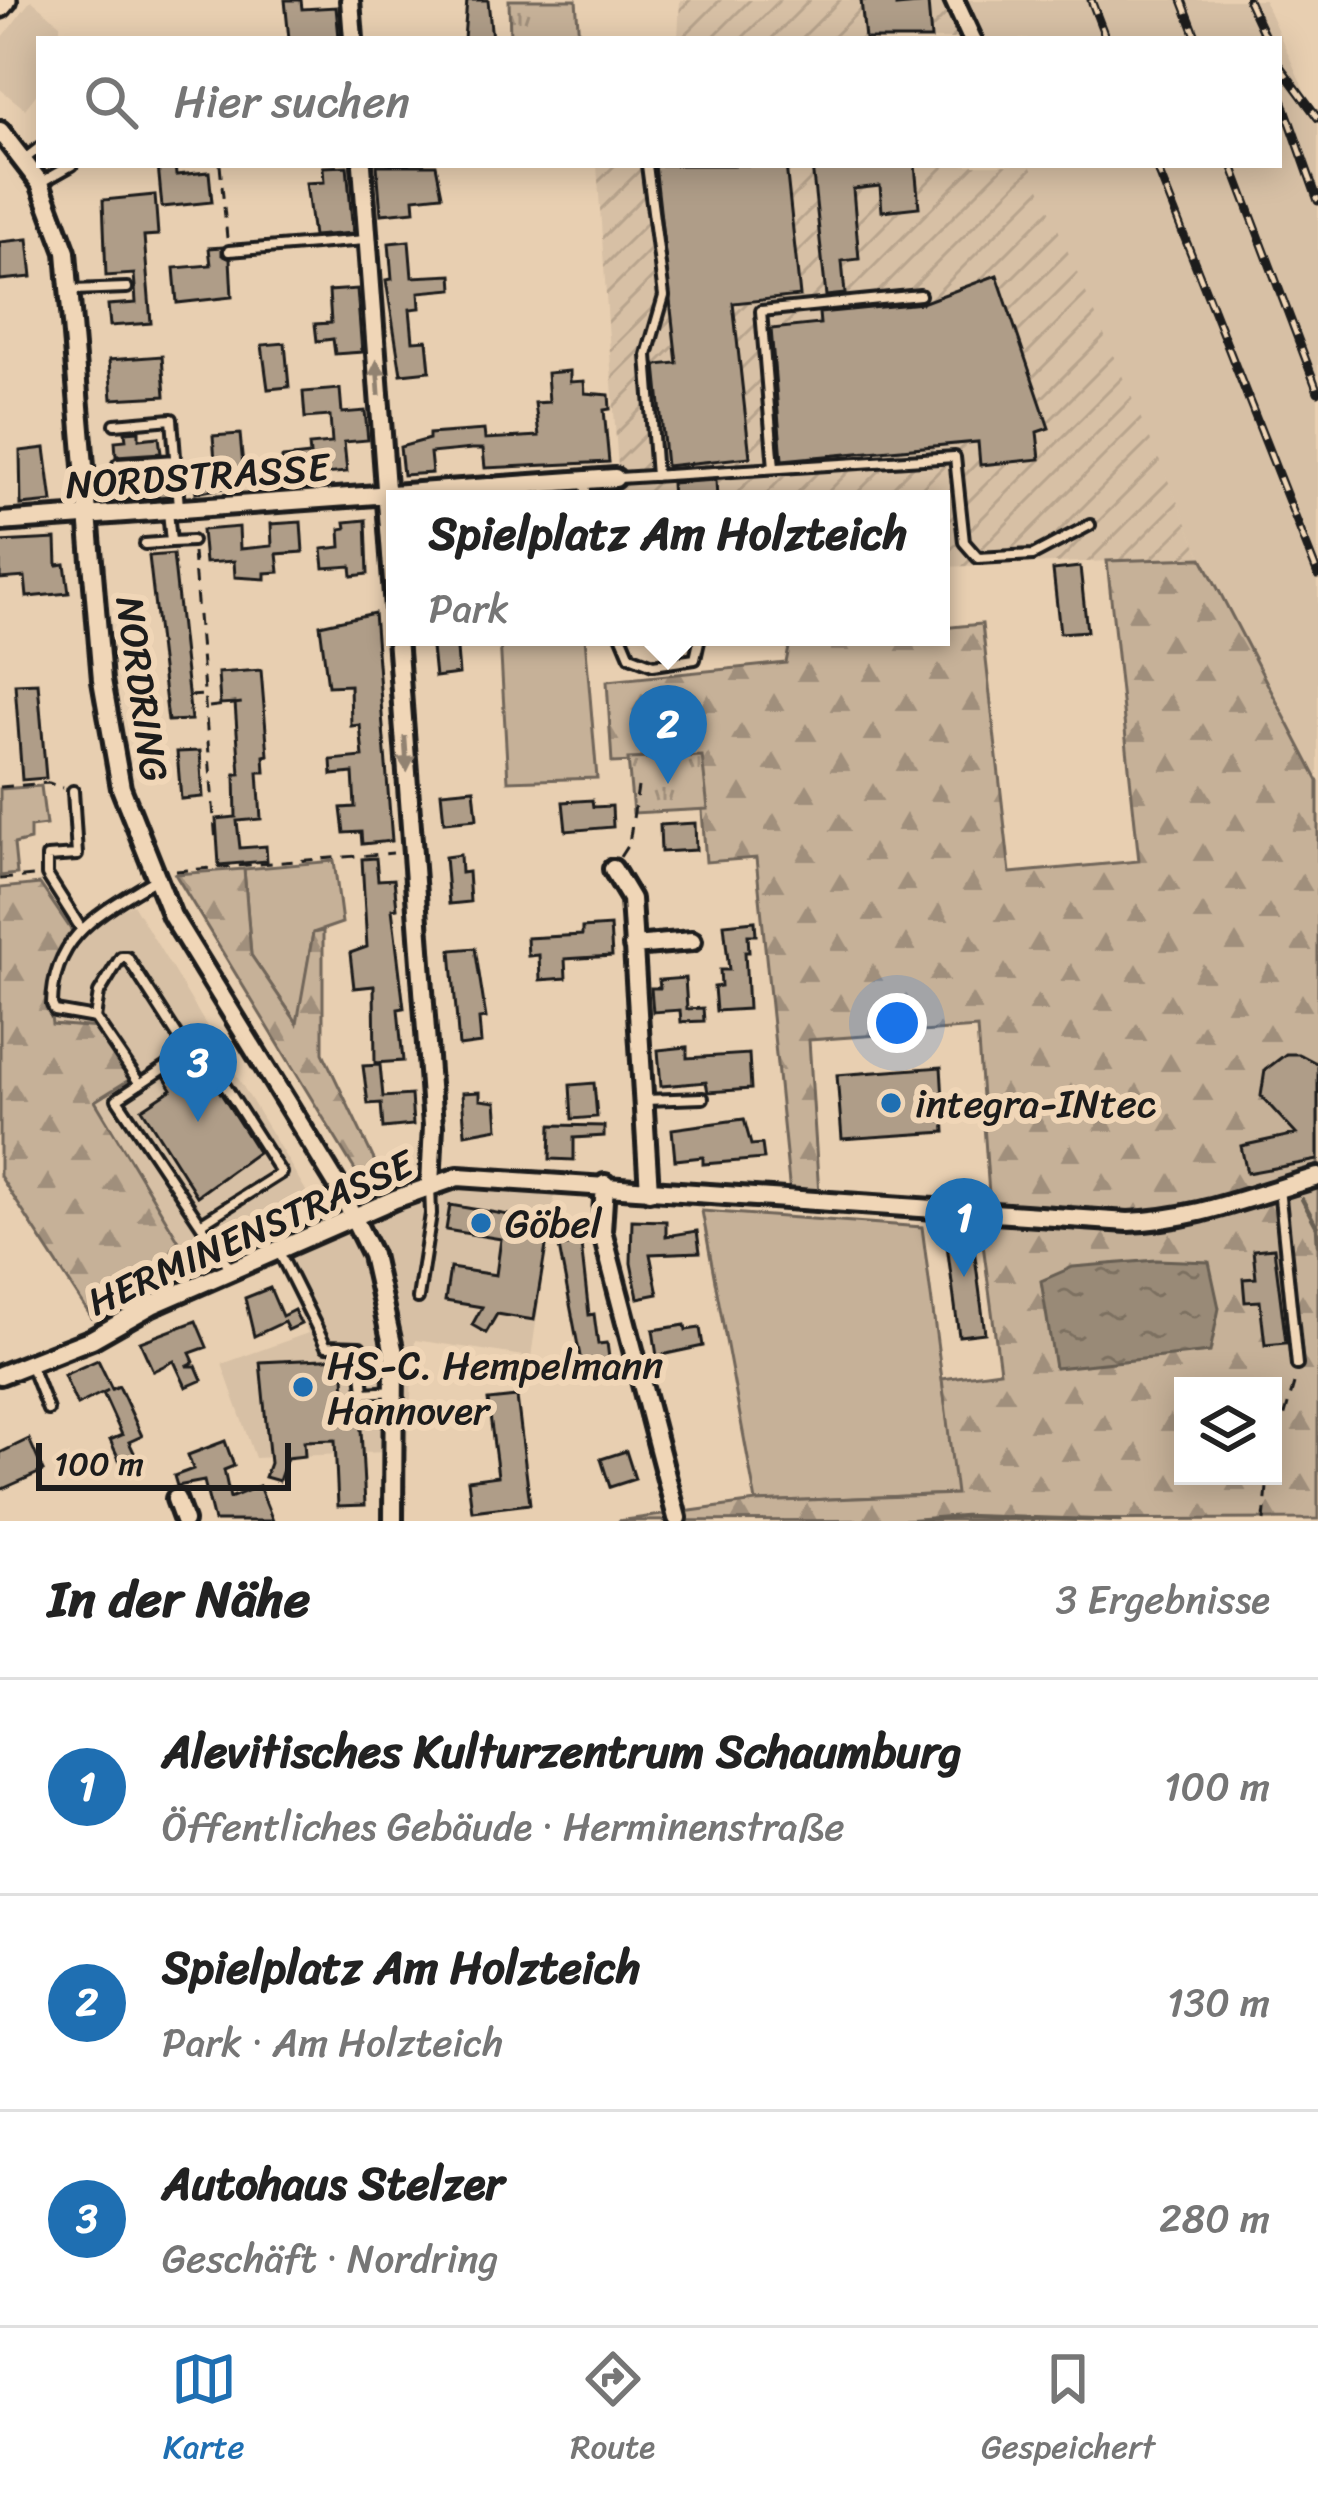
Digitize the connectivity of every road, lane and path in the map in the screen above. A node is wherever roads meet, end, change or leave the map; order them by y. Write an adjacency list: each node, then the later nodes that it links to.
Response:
1 (350, 0): 3 (street)
2 (954, 0): 4 (street)
3 (353, 36)
4 (971, 36)
5 (0, 131): 6 (street, NORDRING)
6 (32, 154): 11 (street, NORDRING)
7 (67, 168): 11 (lane)
8 (220, 168): 13 (path)
9 (362, 168): 12 (street)
10 (647, 168): 21 (lane)
11 (40, 183): 15 (street, NORDRING)
12 (368, 240): 13 (lane); 24 (street, one-way to 12)
13 (231, 251)
14 (127, 288): 15 (lane)
15 (73, 290): 26 (street, NORDRING)
16 (920, 295): 20 (lane)
17 (115, 424): 18 (lane)
18 (175, 460): 19 (lane); 25 (lane)
19 (118, 464)
20 (774, 468): 21 (lane); 28 (lane)
21 (656, 476): 22 (lane)
22 (614, 478): 23 (street, NORDSTRASSE)
23 (586, 490)
24 (386, 495): 25 (street, NORDSTRASSE)
25 (174, 509): 26 (street, NORDSTRASSE); 30 (lane)
26 (89, 515): 27 (street, NORDSTRASSE); 48 (street, NORDRING)
27 (0, 522)
28 (1090, 525)
29 (192, 541): 30 (lane); 35 (path)
30 (171, 542): 31 (lane)
31 (145, 544)
32 (398, 646): 45 (street, one-way to 45)
33 (626, 646): 34 (lane)
34 (698, 646)
35 (206, 695): 36 (path); 38 (path)
36 (189, 696)
37 (242, 703): 38 (path)
38 (207, 707): 39 (path)
39 (213, 773): 40 (path); 44 (path)
40 (202, 774)
41 (0, 787): 43 (path)
42 (638, 787): 46 (path)
43 (73, 791): 47 (lane)
44 (216, 843)
45 (413, 851): 48 (path); 60 (street)
46 (613, 868): 52 (street)
47 (47, 875): 49 (path); 50 (lane)
48 (153, 878): 50 (lane); 63 (street, NORDRING)
49 (0, 879)
50 (80, 927): 53 (lane)
51 (692, 941): 52 (street)
52 (634, 946): 57 (street)
53 (95, 1018): 54 (lane); 55 (lane)
54 (188, 1052): 55 (lane); 64 (lane)
55 (140, 1084): 64 (lane)
56 (703, 1098): 57 (lane)
57 (643, 1100): 62 (street)
58 (1318, 1178): 61 (street, HERMINENSTRASSE)
59 (605, 1184): 60 (street, HERMINENSTRASSE); 62 (street, HERMINENSTRASSE); 76 (street)
60 (430, 1185): 63 (street, HERMINENSTRASSE); 67 (lane)
61 (1280, 1188): 62 (street, HERMINENSTRASSE); 69 (lane)
62 (649, 1191)
63 (354, 1216): 65 (street, HERMINENSTRASSE); 71 (street, NORDRING)
64 (202, 1222): 66 (lane)
65 (279, 1252): 66 (street, HERMINENSTRASSE); 71 (lane)
66 (233, 1273): 68 (street, HERMINENSTRASSE)
67 (418, 1298)
68 (31, 1366): 70 (street, HERMINENSTRASSE); 72 (lane)
69 (1297, 1366): 73 (path)
70 (0, 1375)
71 (396, 1390): 78 (street, NORDRING)
72 (48, 1411)
73 (1282, 1422)
74 (1267, 1485): 79 (path)
75 (176, 1498): 77 (street)
76 (677, 1518)
77 (184, 1521)
78 (393, 1521)
79 (1264, 1521)

